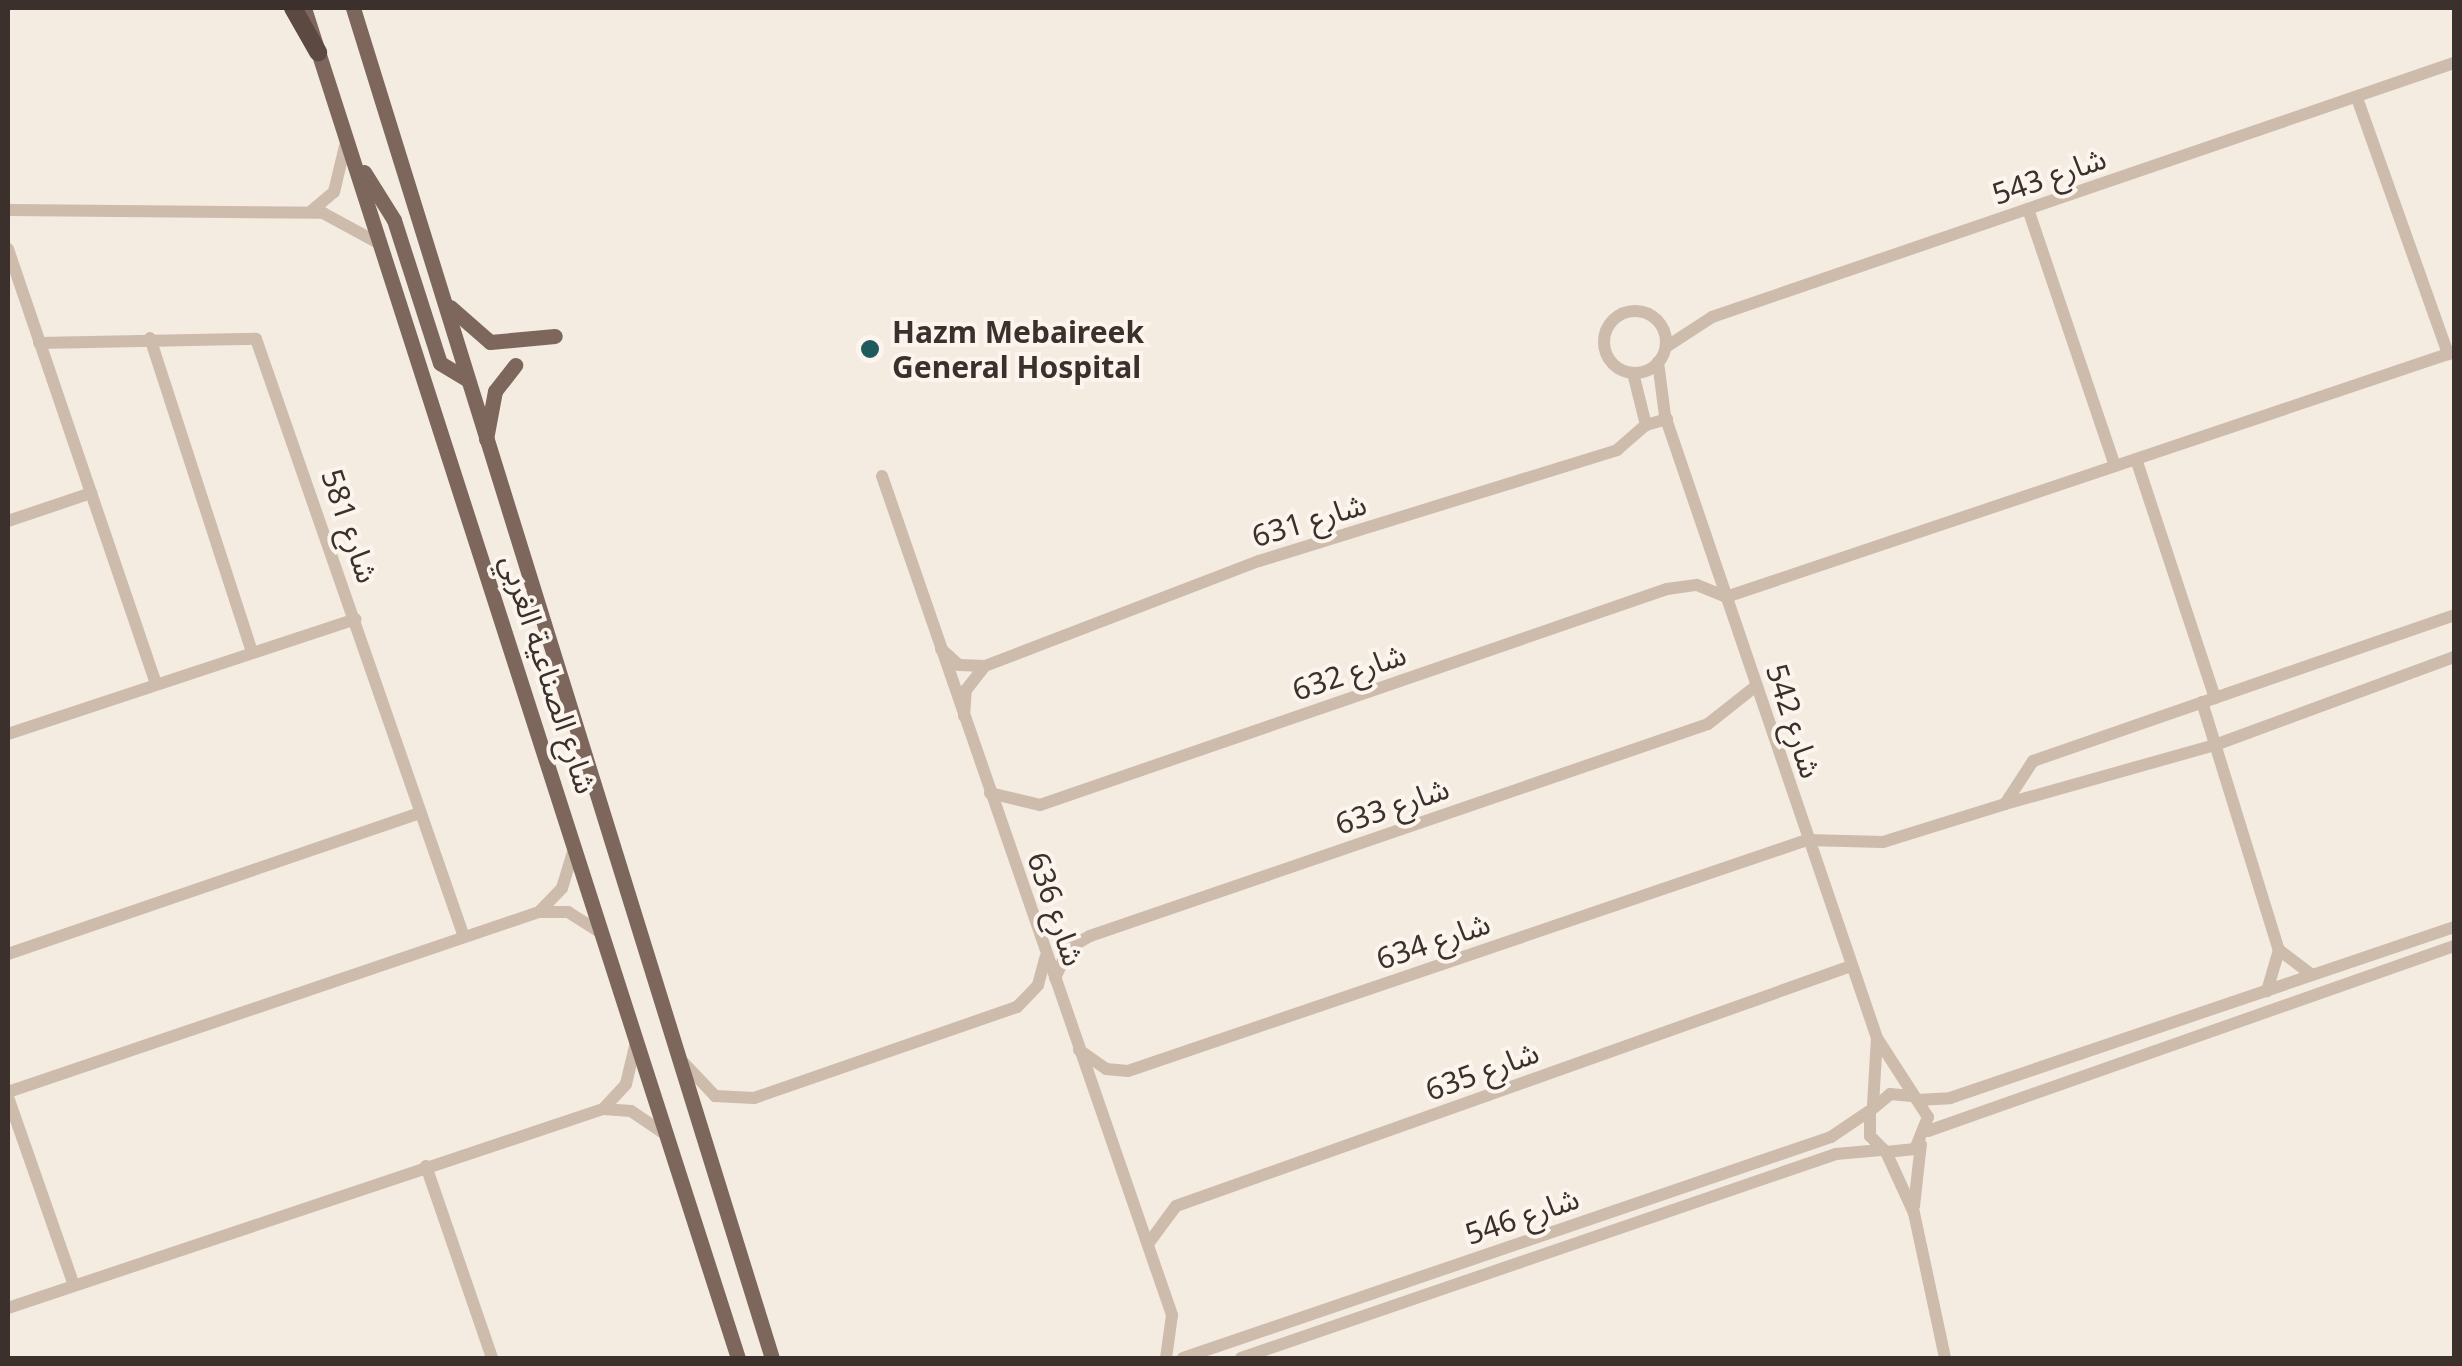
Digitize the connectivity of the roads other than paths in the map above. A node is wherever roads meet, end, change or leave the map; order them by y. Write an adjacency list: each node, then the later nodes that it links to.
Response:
1 (294, 8): 4 (highway)
2 (304, 8): 4 (main road, شارع الصناعية الغربي)
3 (353, 8): 14 (main road, شارع الصناعية الغربي)
4 (318, 52): 7 (main road, شارع الصناعية الغربي)
5 (2454, 64): 6 (street, شارع 543)
6 (2357, 98): 9 (street, شارع 543); 19 (street)
7 (346, 133): 8 (main road, شارع الصناعية الغربي); 11 (street)
8 (354, 158): 13 (main road, شارع الصناعية الغربي); 22 (main road)
9 (2028, 209): 18 (street, شارع 543); 30 (street)
10 (8, 210): 11 (street)
11 (310, 212): 13 (street)
12 (8, 249): 17 (street)
13 (385, 250): 25 (main road, شارع الصناعية الغربي)
14 (444, 300): 15 (main road); 23 (main road, شارع الصناعية الغربي)
15 (555, 336)
16 (150, 338): 17 (street, شارع 581); 36 (street, شارع 581); 38 (street)
17 (39, 343): 32 (street)
18 (1666, 347): 20 (street); 24 (street)
19 (2451, 353): 29 (street)
20 (1658, 362): 24 (street); 26 (street, شارع 542)
21 (515, 365): 28 (main road)
22 (447, 373): 23 (main road); 25 (main road)
23 (465, 373): 25 (main road); 28 (main road, شارع الصناعية الغربي)
24 (1634, 373): 27 (street)
25 (428, 386): 50 (main road, شارع الصناعية الغربي)
26 (1666, 419): 27 (street); 34 (street, شارع 542)
27 (1646, 425): 40 (street, شارع 631)
28 (485, 443): 67 (main road, شارع الصناعية الغربي)
29 (2136, 459): 30 (street); 43 (street)
30 (2115, 466): 34 (street)
31 (882, 476): 37 (street, شارع 636)
32 (91, 492): 33 (street); 41 (street)
33 (8, 521)
34 (1726, 598): 42 (street, شارع 542); 47 (street, شارع 632)
35 (2454, 615): 43 (street)
36 (356, 619): 38 (street); 49 (street, شارع 581)
37 (940, 648): 40 (street); 44 (street, شارع 636)
38 (252, 652): 41 (street)
39 (2454, 656): 46 (street)
40 (985, 666): 44 (street)
41 (156, 683): 45 (street)
42 (1756, 686): 51 (street, شارع 542); 62 (street, شارع 633)
43 (2208, 700): 46 (street); 48 (street)
44 (964, 720): 47 (street, شارع 636)
45 (8, 734)
46 (2215, 745): 48 (street); 57 (street)
47 (990, 792): 59 (street, شارع 636)
48 (2004, 804): 51 (street)
49 (421, 813): 54 (street, شارع 581); 58 (street)
50 (574, 839): 52 (street); 55 (main road, شارع الصناعية الغربي)
51 (1808, 840): 60 (street, شارع 542); 66 (street, شارع 634)
52 (540, 912): 54 (street); 55 (street)
53 (2454, 927): 61 (street)
54 (464, 937): 68 (street)
55 (606, 937): 64 (main road, شارع الصناعية الغربي)
56 (2454, 946): 73 (street)
57 (2279, 950): 61 (street); 63 (street)
58 (8, 954)
59 (1046, 956): 62 (street, شارع 636); 67 (street)
60 (1851, 966): 65 (street, شارع 542); 77 (street, شارع 635)
61 (2313, 975): 63 (street)
62 (1054, 980): 66 (street, شارع 636)
63 (2267, 991): 69 (street)
64 (636, 1035): 71 (street); 72 (main road, شارع الصناعية الغربي)
65 (1877, 1038): 69 (street, شارع 542); 70 (street, شارع 542)
66 (1079, 1050): 77 (street, شارع 636)
67 (677, 1054): 82 (main road, شارع الصناعية الغربي)
68 (8, 1094): 78 (street)
69 (1914, 1098): 70 (street); 73 (street)
70 (1872, 1108): 74 (street); 84 (street, شارع 546)
71 (603, 1109): 72 (street); 75 (street)
72 (666, 1135): 81 (main road, شارع الصناعية الغربي)
73 (1924, 1138): 74 (street); 76 (street)
74 (1884, 1151): 76 (street); 85 (street, شارع 546)
75 (426, 1166): 78 (street); 80 (street)
76 (1914, 1213): 86 (street)
77 (1148, 1244): 83 (street, شارع 636)
78 (74, 1285): 79 (street)
79 (8, 1308)
80 (492, 1358)
81 (738, 1358)
82 (772, 1358)
83 (1166, 1358)
84 (1184, 1358)
85 (1241, 1358)
86 (1945, 1358)

